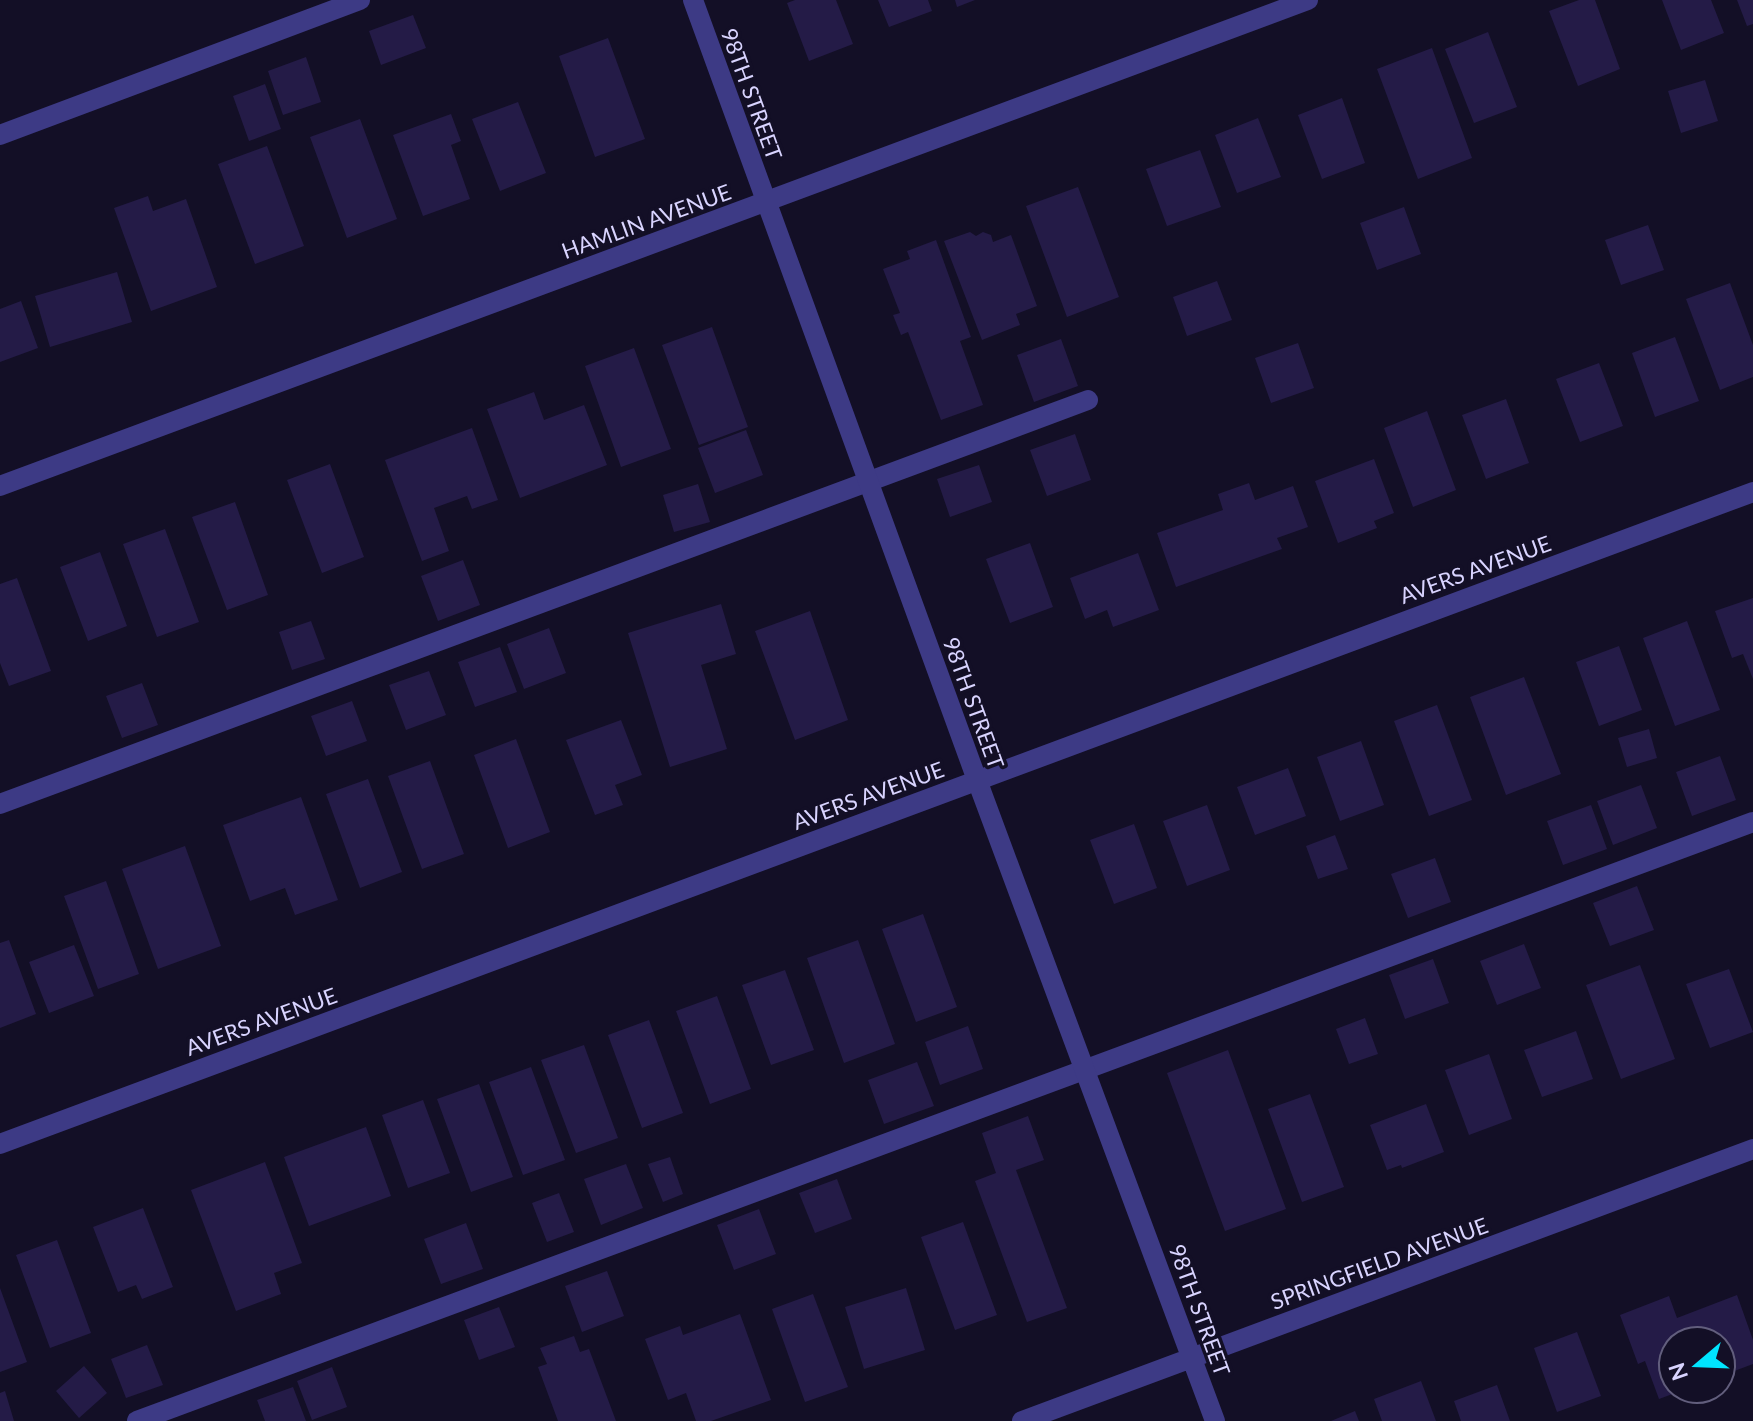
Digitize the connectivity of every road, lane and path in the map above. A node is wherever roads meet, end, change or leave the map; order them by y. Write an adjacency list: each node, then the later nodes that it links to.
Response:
1 (360, 0): 4 (street)
2 (693, 0): 5 (street, 98TH STREET)
3 (1308, 0): 5 (street, HAMLIN AVENUE)
4 (0, 135)
5 (766, 202): 7 (street, 98TH STREET); 8 (street, HAMLIN AVENUE)
6 (1088, 400): 7 (street)
7 (868, 482): 10 (street, 98TH STREET); 11 (street)
8 (0, 486)
9 (1753, 492): 10 (street, AVERS AVENUE)
10 (977, 780): 13 (street, 98TH STREET); 14 (street, AVERS AVENUE)
11 (0, 804)
12 (1753, 822): 13 (street)
13 (1085, 1069): 16 (street, 98TH STREET); 17 (street)
14 (0, 1144)
15 (1753, 1149): 16 (street, SPRINGFIELD AVENUE)
16 (1193, 1358): 18 (street, SPRINGFIELD AVENUE); 19 (street, 98TH STREET)
17 (137, 1421)
18 (1022, 1421)
19 (1215, 1421)

